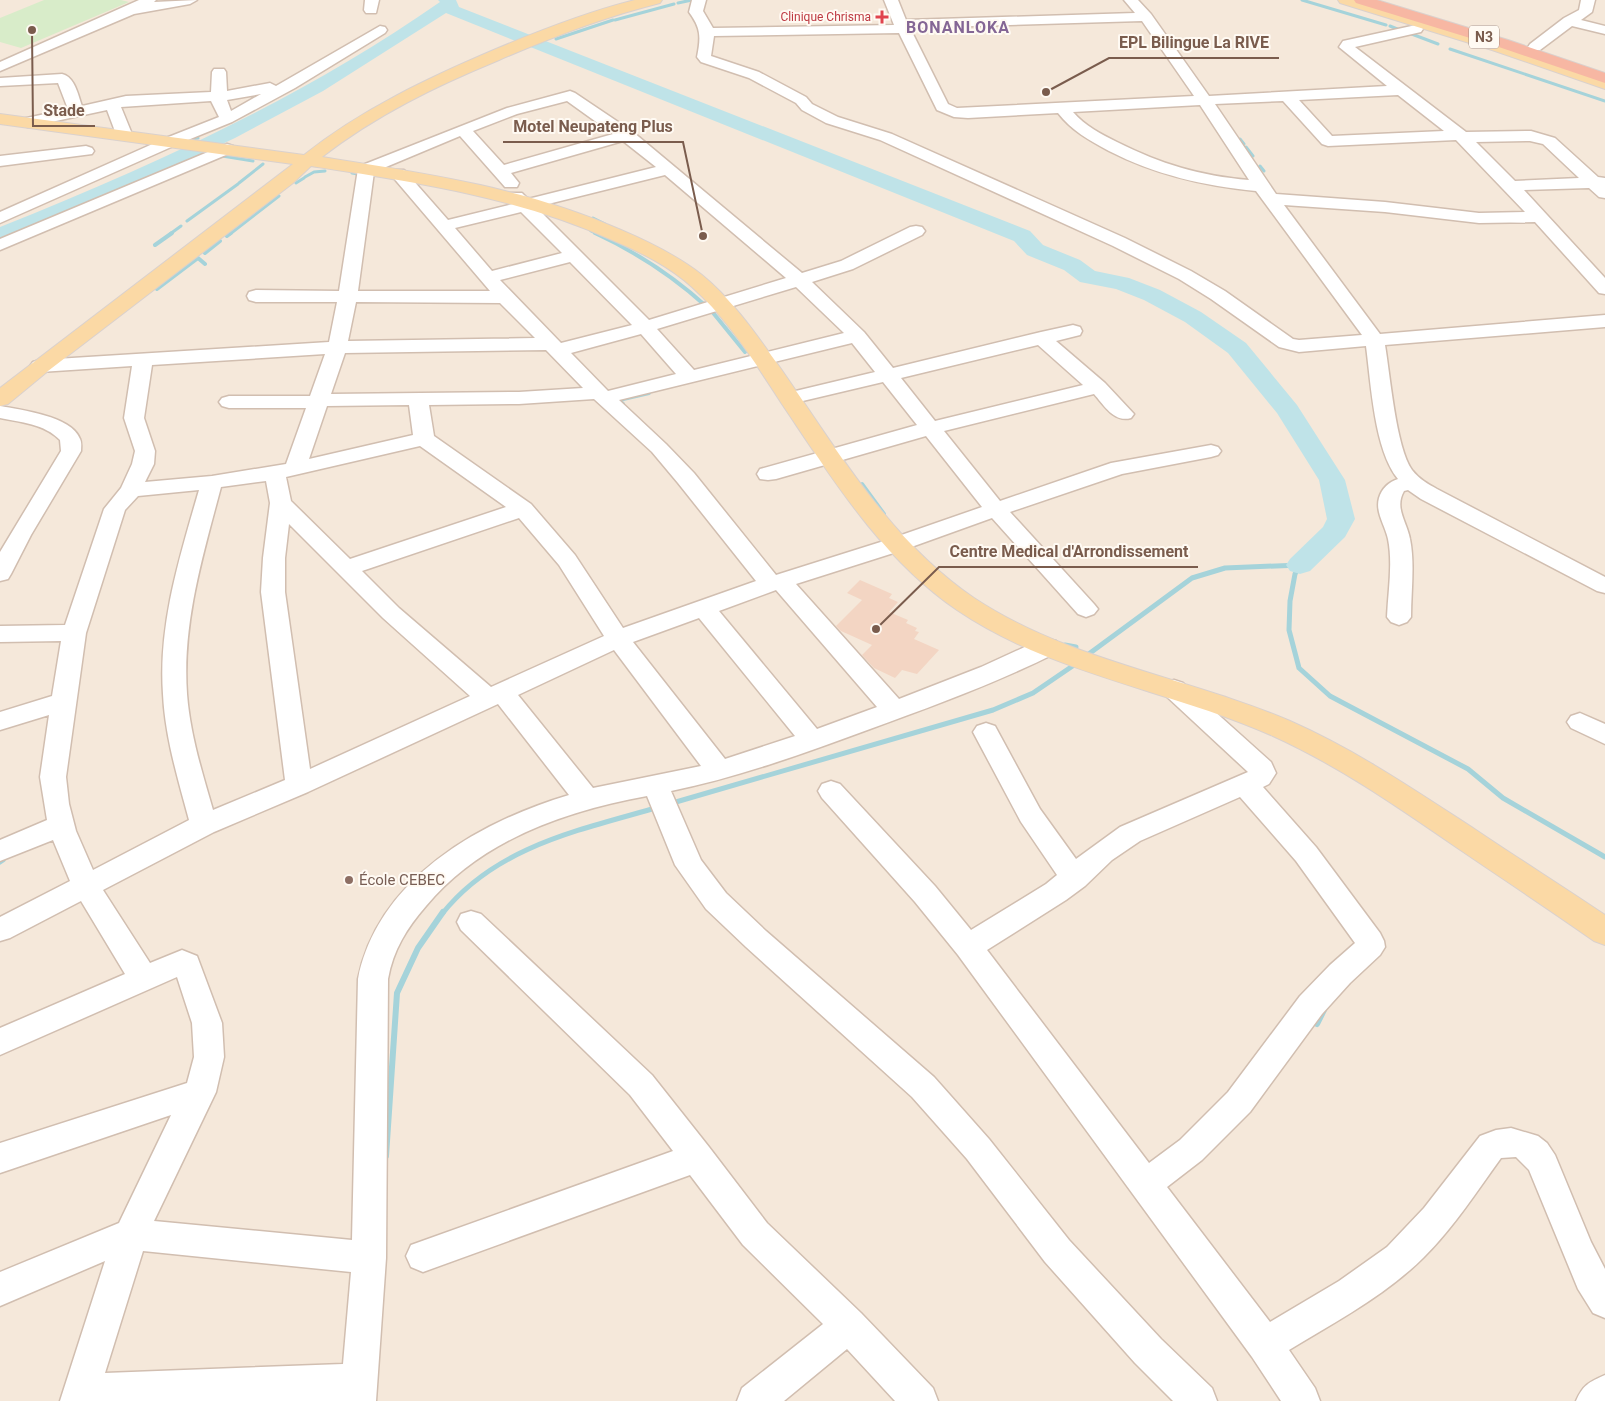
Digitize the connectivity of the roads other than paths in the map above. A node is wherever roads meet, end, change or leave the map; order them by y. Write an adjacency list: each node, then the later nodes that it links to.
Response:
1 (148, 0): 12 (street)
2 (190, 0): 12 (street)
3 (632, 0): 18 (main road)
4 (655, 0): 18 (main road)
5 (699, 0): 20 (street)
6 (892, 0): 15 (street)
7 (1131, 0): 13 (street)
8 (1345, 0): 27 (main road)
9 (1361, 0): 25 (highway, N3)
10 (1377, 0): 21 (main road)
11 (1591, 3): 14 (street)
12 (132, 10): 22 (street)
13 (1146, 17): 15 (street); 32 (street)
14 (1569, 21): 19 (street); 21 (street)
15 (902, 27): 20 (street); 34 (street)
16 (1416, 29): 29 (street)
17 (380, 30): 28 (street)
18 (546, 30): 47 (main road)
19 (1605, 30)
20 (707, 32): 74 (street)
21 (1535, 47): 23 (main road)
22 (2, 64)
23 (1605, 70)
24 (219, 72): 30 (street)
25 (1605, 78)
26 (0, 82): 35 (street)
27 (1605, 84)
28 (290, 86): 30 (street); 37 (street)
29 (1400, 90): 31 (street); 42 (street)
30 (219, 96): 33 (street); 37 (street)
31 (1287, 96): 32 (street); 42 (street)
32 (1204, 100): 34 (street); 54 (street)
33 (112, 103): 35 (street); 40 (street)
34 (1061, 107): 54 (street)
35 (76, 111): 38 (street)
36 (0, 119): 38 (main road)
37 (227, 119): 43 (street)
38 (28, 122): 40 (main road)
39 (462, 129): 41 (street); 48 (street); 50 (street)
40 (124, 134): 43 (main road)
41 (627, 135): 49 (street); 50 (street)
42 (1460, 136): 52 (street); 53 (street)
43 (179, 142): 44 (main road); 57 (street)
44 (222, 148): 47 (main road); 60 (street)
45 (86, 151): 46 (street)
46 (0, 160)
47 (301, 160): 48 (main road); 79 (main road); 81 (main road)
48 (366, 169): 51 (main road); 66 (street)
49 (669, 169): 55 (street); 63 (street)
50 (500, 171): 55 (street)
51 (398, 173): 55 (main road); 58 (street)
52 (1511, 186): 53 (street); 56 (street)
53 (1601, 186)
54 (1265, 192): 56 (street); 74 (street)
55 (525, 202): 58 (street); 61 (street); 68 (main road)
56 (1538, 217): 64 (street)
57 (0, 218)
58 (444, 226): 62 (street)
59 (916, 231): 63 (street)
60 (0, 245)
61 (574, 255): 62 (street); 70 (street)
62 (488, 278): 67 (street)
63 (799, 281): 68 (street); 72 (street)
64 (1605, 289)
65 (256, 296): 66 (street)
66 (348, 296): 67 (street); 75 (street)
67 (505, 297): 76 (street)
68 (721, 305): 70 (street); 77 (main road)
69 (1605, 321): 74 (street)
70 (645, 327): 76 (street); 82 (street)
71 (1073, 331): 73 (street)
72 (857, 336): 77 (street); 80 (street)
73 (1041, 338): 80 (street); 83 (street)
74 (1375, 340): 99 (street)
75 (336, 347): 76 (street); 78 (street); 88 (street)
76 (555, 347): 84 (street)
77 (764, 359): 82 (street); 85 (main road)
78 (143, 360): 79 (street); 100 (street)
79 (40, 366): 86 (main road)
80 (886, 374): 85 (street); 92 (street)
81 (0, 376)
82 (689, 377): 84 (street)
83 (1098, 387): 91 (street); 92 (street)
84 (602, 396): 87 (street); 108 (street)
85 (790, 398): 95 (main road)
86 (0, 399)
87 (418, 399): 88 (street); 93 (street)
88 (319, 401): 89 (street); 96 (street)
89 (229, 402)
90 (0, 412): 104 (street)
91 (1124, 414)
92 (930, 428): 95 (street); 103 (street)
93 (424, 439): 96 (street); 102 (street)
94 (1211, 450): 103 (street)
95 (829, 456): 97 (street); 105 (main road)
96 (285, 470): 98 (street); 101 (street)
97 (768, 474)
98 (212, 482): 100 (street); 133 (street)
99 (1411, 482): 109 (street); 112 (street)
100 (131, 490): 113 (street)
101 (281, 503): 106 (street); 128 (street)
102 (523, 509): 106 (street); 115 (street)
103 (995, 509): 105 (street); 111 (street)
104 (10, 534): 107 (street)
105 (895, 545): 108 (street); 116 (main road)
106 (347, 568): 118 (street)
107 (0, 574)
108 (776, 583): 110 (street); 120 (street)
109 (1605, 586)
110 (704, 609): 115 (street); 125 (street)
111 (1086, 609)
112 (1399, 617)
113 (74, 633): 114 (street); 119 (street)
114 (0, 634)
115 (618, 639): 118 (street); 126 (street)
116 (1054, 649): 117 (main road); 120 (street)
117 (1174, 689): 129 (street); 139 (main road)
118 (495, 695): 128 (street); 131 (street)
119 (64, 702): 121 (street); 132 (street)
120 (894, 710): 125 (street)
121 (0, 721)
122 (1580, 722): 124 (street)
123 (986, 732): 135 (street)
124 (1605, 735)
125 (812, 740): 126 (street)
126 (719, 770): 127 (street)
127 (655, 784): 131 (street); 159 (street)
128 (299, 785): 133 (street)
129 (1245, 785): 135 (street); 146 (street)
130 (830, 791): 140 (street)
131 (587, 799): 149 (street)
132 (62, 825): 134 (street); 136 (street)
133 (204, 825): 136 (street)
134 (0, 851)
135 (1075, 878): 140 (street)
136 (86, 887): 138 (street); 141 (street)
137 (471, 922): 144 (street)
138 (0, 930)
139 (1605, 932)
140 (968, 947): 146 (street)
141 (144, 979): 142 (street); 143 (street)
142 (0, 1042)
143 (200, 1092): 145 (street); 147 (street)
144 (698, 1157): 148 (street); 152 (street)
145 (0, 1158)
146 (1145, 1185): 153 (street)
147 (131, 1234): 149 (street); 150 (street); 156 (street)
148 (423, 1256)
149 (369, 1258): 155 (street)
150 (0, 1289)
151 (1605, 1301): 153 (street)
152 (849, 1326): 157 (street); 158 (street)
153 (1265, 1345): 160 (street)
154 (1605, 1393): 161 (street)
155 (359, 1396): 156 (street)
156 (79, 1397)
157 (755, 1401)
158 (920, 1401)
159 (1199, 1401)
160 (1302, 1401)
161 (1594, 1401)

